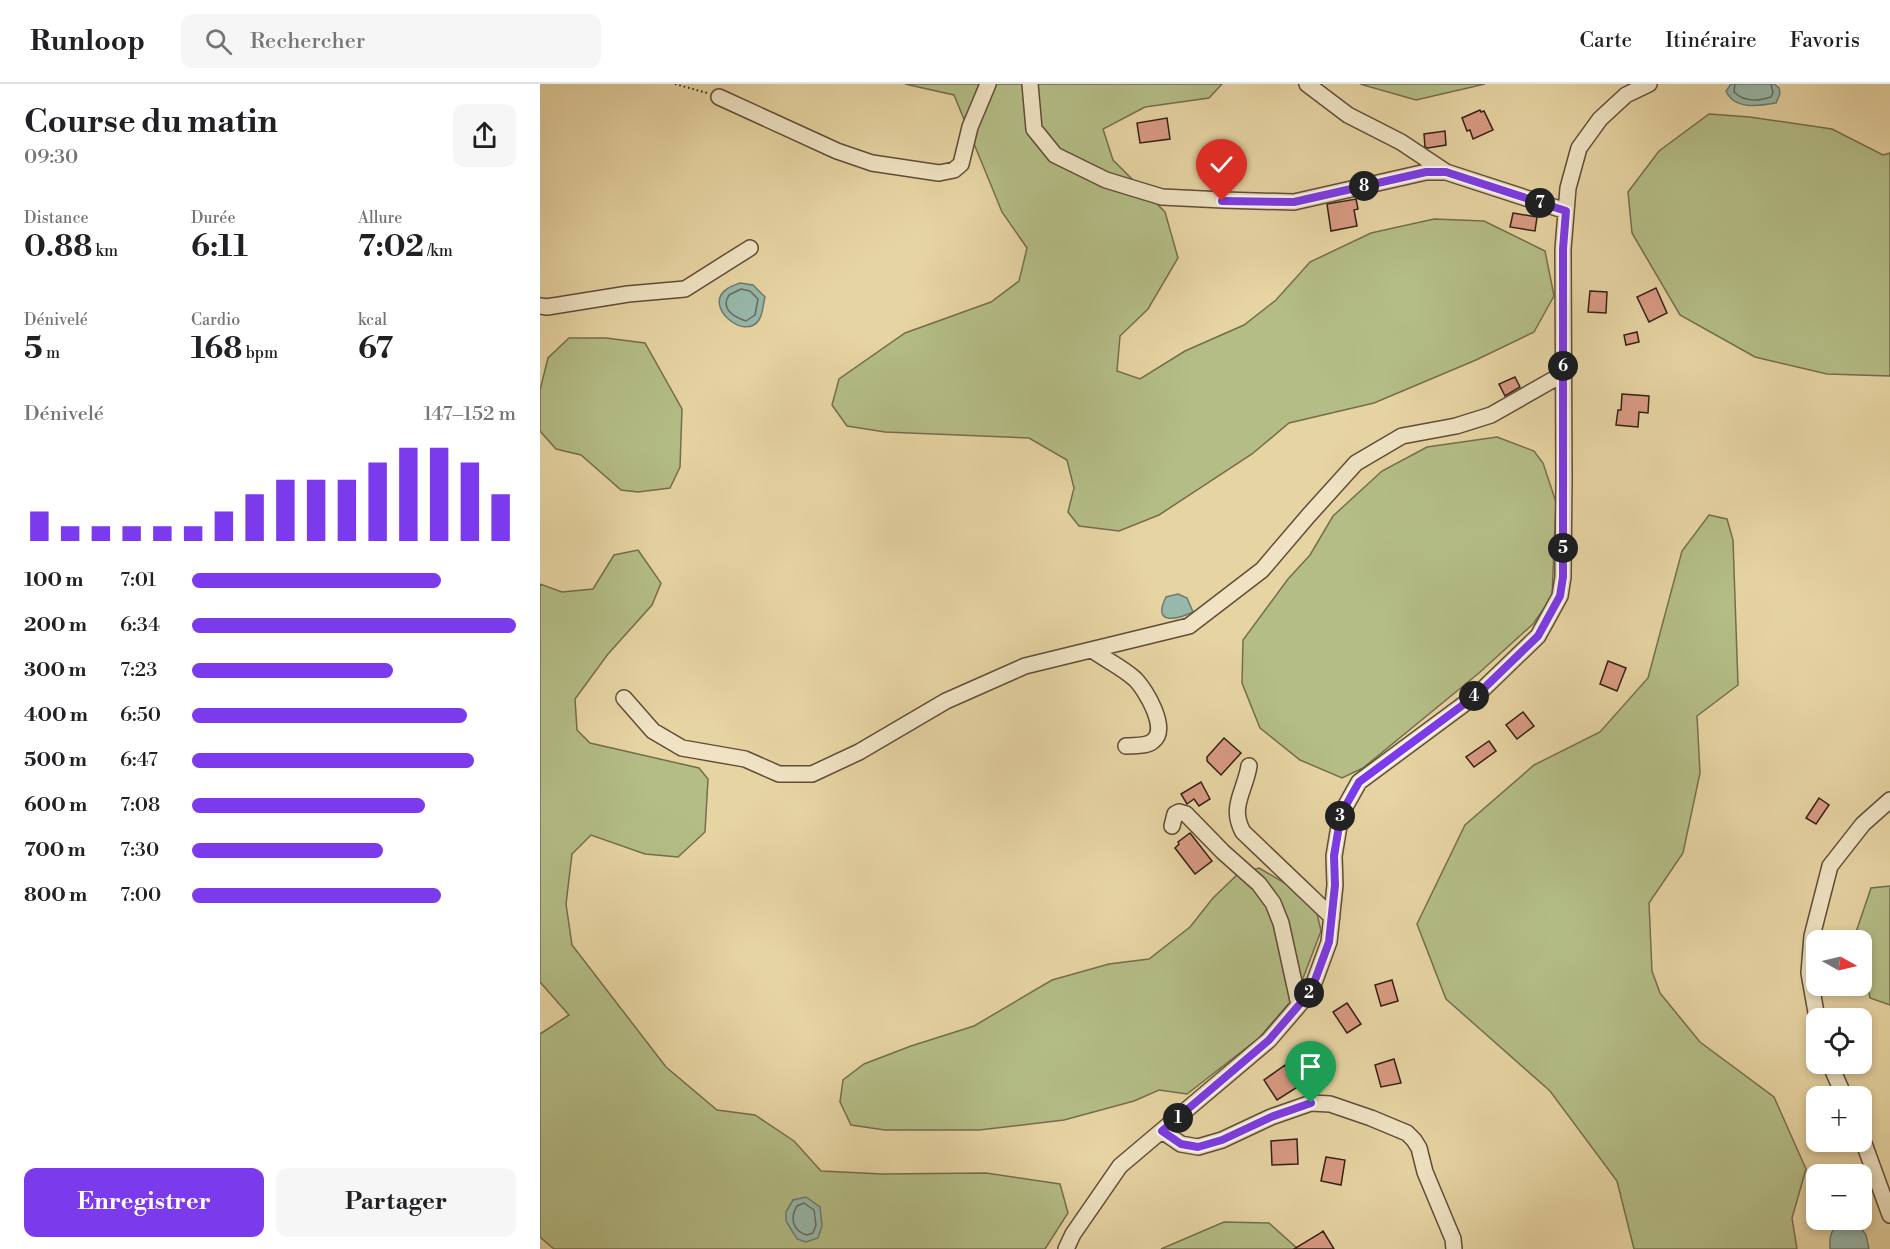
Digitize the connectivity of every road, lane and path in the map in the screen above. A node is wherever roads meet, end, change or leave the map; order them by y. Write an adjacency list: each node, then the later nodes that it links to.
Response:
1 (675, 84): 6 (path)
2 (988, 84): 6 (street)
3 (1030, 84): 7 (street)
4 (1307, 84): 7 (street)
5 (1649, 84): 8 (street)
6 (719, 97)
7 (1446, 172): 8 (street)
8 (1566, 211): 11 (street)
9 (750, 248): 10 (street)
10 (540, 306)
11 (1563, 374): 12 (street); 18 (street)
12 (1092, 650): 13 (street); 14 (street)
13 (624, 698)
14 (1126, 746)
15 (1249, 766): 18 (street)
16 (1890, 800): 20 (street)
17 (1172, 826): 19 (street)
18 (1332, 917): 19 (street)
19 (1299, 1005): 21 (street)
20 (1815, 1008)
21 (1162, 1131): 24 (street); 25 (street)
22 (1867, 1152): 23 (street)
23 (1890, 1215)
24 (1066, 1249)
25 (1454, 1249)

